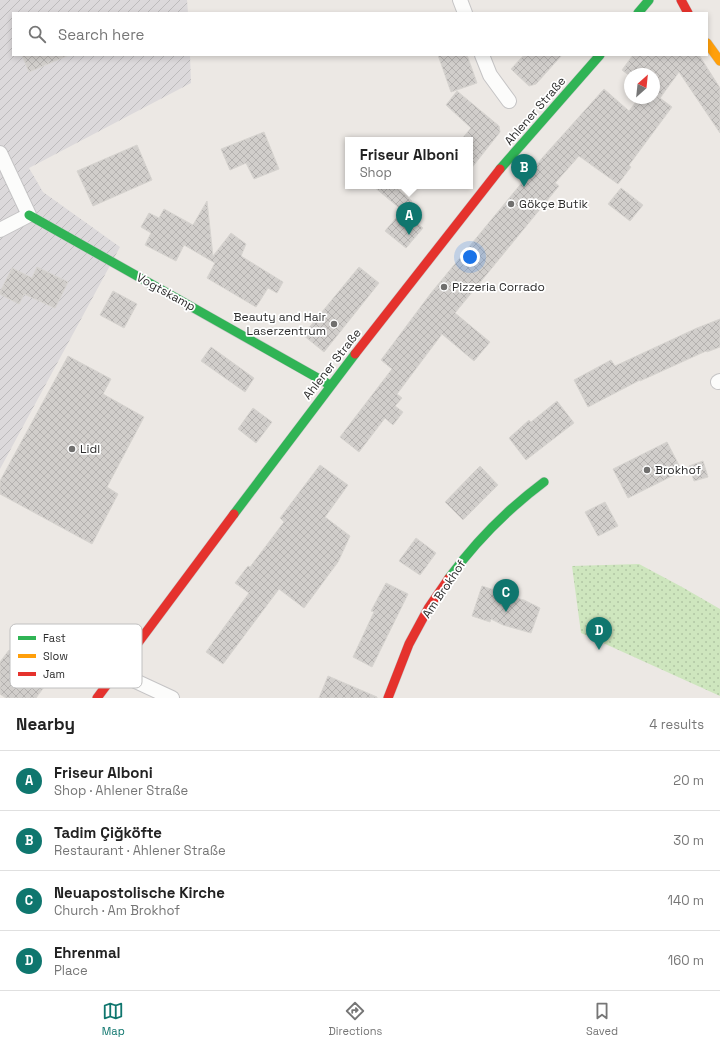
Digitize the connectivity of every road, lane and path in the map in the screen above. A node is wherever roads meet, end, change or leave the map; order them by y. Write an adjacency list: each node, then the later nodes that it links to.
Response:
1 (460, 0): 4 (street)
2 (649, 0): 5 (main road)
3 (681, 0): 6 (main road)
4 (465, 12)
5 (639, 12)
6 (687, 12)
7 (708, 44): 10 (main road)
8 (482, 56): 11 (street)
9 (599, 56): 15 (main road, Ahlener Straße)
10 (720, 61)
11 (509, 101)
12 (0, 153): 13 (street)
13 (29, 215): 14 (street); 15 (main road, Vogtskamp)
14 (0, 230)
15 (330, 385): 17 (main road, Ahlener Straße)
16 (544, 482): 22 (main road, Am Brokhof)
17 (142, 637)
18 (142, 684): 21 (street)
19 (104, 688): 20 (main road, Ahlener Straße)
20 (97, 698)
21 (172, 698)
22 (388, 698)

